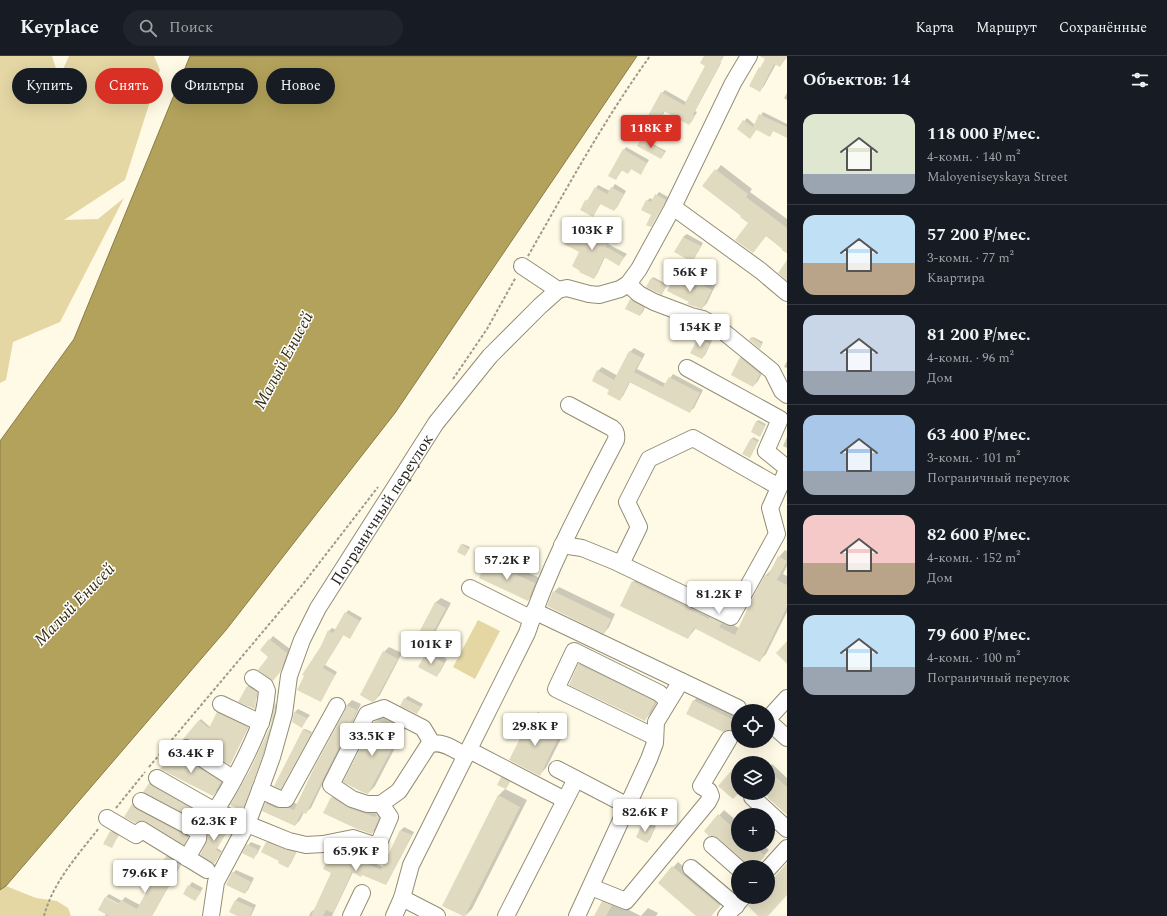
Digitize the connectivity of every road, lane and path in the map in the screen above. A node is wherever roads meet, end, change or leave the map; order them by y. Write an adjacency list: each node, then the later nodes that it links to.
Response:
1 (650, 56): 4 (path)
2 (749, 56): 3 (street)
3 (673, 207): 5 (street); 7 (street)
4 (522, 266): 6 (street); 9 (path)
5 (628, 284): 6 (street); 10 (street)
6 (558, 290): 39 (street, Пограничный переулок)
7 (787, 293)
8 (687, 368): 12 (street)
9 (449, 385)
10 (787, 395)
11 (569, 405): 15 (street)
12 (787, 469): 14 (street)
13 (382, 482): 46 (path)
14 (779, 487): 16 (street); 16 (street)
15 (562, 545): 16 (street); 18 (street)
16 (621, 564)
17 (470, 588): 18 (street)
18 (533, 615): 20 (street); 34 (street)
19 (253, 678): 27 (street)
20 (681, 681): 22 (street); 24 (street)
21 (787, 698): 26 (street)
22 (668, 701): 29 (street); 29 (street)
23 (221, 704): 27 (street)
24 (731, 705)
25 (337, 706): 39 (street)
26 (775, 712)
27 (261, 723): 37 (street)
28 (775, 727): 30 (street)
29 (655, 738): 44 (street)
30 (787, 738)
31 (730, 739): 57 (street)
32 (432, 743): 34 (street); 43 (street); 43 (street)
33 (186, 748): 37 (street)
34 (468, 753): 40 (street); 59 (street)
35 (557, 769): 38 (street)
36 (157, 778): 45 (street)
37 (234, 779): 45 (street)
38 (576, 779): 40 (street); 44 (street)
39 (260, 790): 47 (street, Пограничный переулок)
40 (565, 800): 66 (street)
41 (755, 800): 49 (street)
42 (141, 801): 48 (street)
43 (381, 804): 47 (street)
44 (628, 806): 57 (street)
45 (215, 811): 47 (street); 48 (street)
46 (107, 818): 52 (street); 61 (path)
47 (247, 824): 62 (street, Пограничный переулок)
48 (199, 829): 52 (street)
49 (787, 829)
50 (712, 845): 53 (street)
51 (787, 848): 54 (street)
52 (187, 858): 56 (street)
53 (731, 862)
54 (775, 862)
55 (691, 868): 60 (street)
56 (207, 870)
57 (590, 887): 67 (street)
58 (362, 893): 63 (street)
59 (402, 898): 64 (street); 65 (street)
60 (735, 906)
61 (44, 916)
62 (211, 916)
63 (351, 916)
64 (394, 916)
65 (437, 916)
66 (506, 916)
67 (577, 916)

